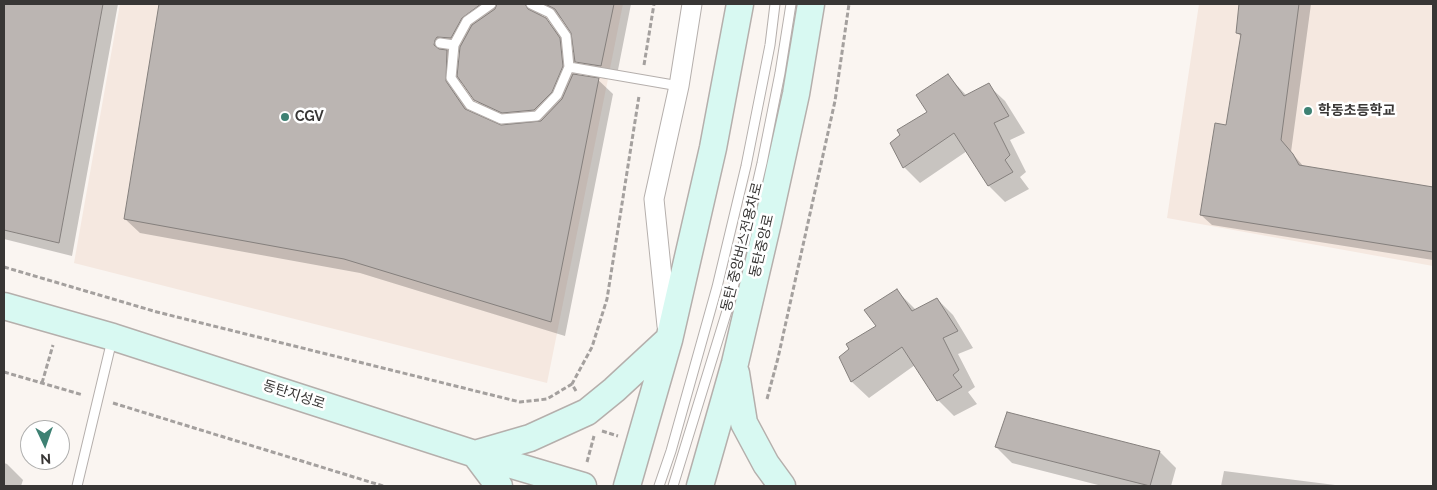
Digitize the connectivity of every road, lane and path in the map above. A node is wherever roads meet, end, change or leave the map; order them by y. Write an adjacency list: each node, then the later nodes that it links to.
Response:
1 (491, 4): 11 (lane)
2 (531, 4): 12 (lane)
3 (654, 4): 13 (path)
4 (692, 4): 14 (street)
5 (740, 4): 18 (street)
6 (776, 4): 31 (lane, 동탄 중앙버스전용차로)
7 (790, 4): 32 (lane, 동탄 중앙버스전용차로)
8 (811, 4): 19 (street, 동탄중앙로)
9 (849, 4): 23 (path)
10 (440, 43): 11 (lane)
11 (454, 45): 12 (lane)
12 (569, 67): 13 (lane)
13 (642, 80): 14 (lane); 21 (path)
14 (679, 86): 18 (street)
15 (4, 268): 21 (path)
16 (4, 306): 17 (street, 동탄지성로)
17 (113, 337): 22 (lane); 25 (street, 동탄지성로)
18 (669, 340): 24 (street); 30 (street)
19 (735, 363): 33 (street, 동탄중앙로); 34 (street)
20 (4, 372): 22 (path)
21 (572, 384): 24 (path)
22 (97, 399): 26 (lane); 27 (path)
23 (764, 408)
24 (586, 412): 25 (street)
25 (475, 454): 28 (street); 29 (street, 동탄지성로)
26 (77, 486)
27 (383, 486)
28 (499, 486)
29 (583, 486)
30 (627, 486)
31 (659, 486)
32 (673, 486)
33 (700, 486)
34 (782, 486)

